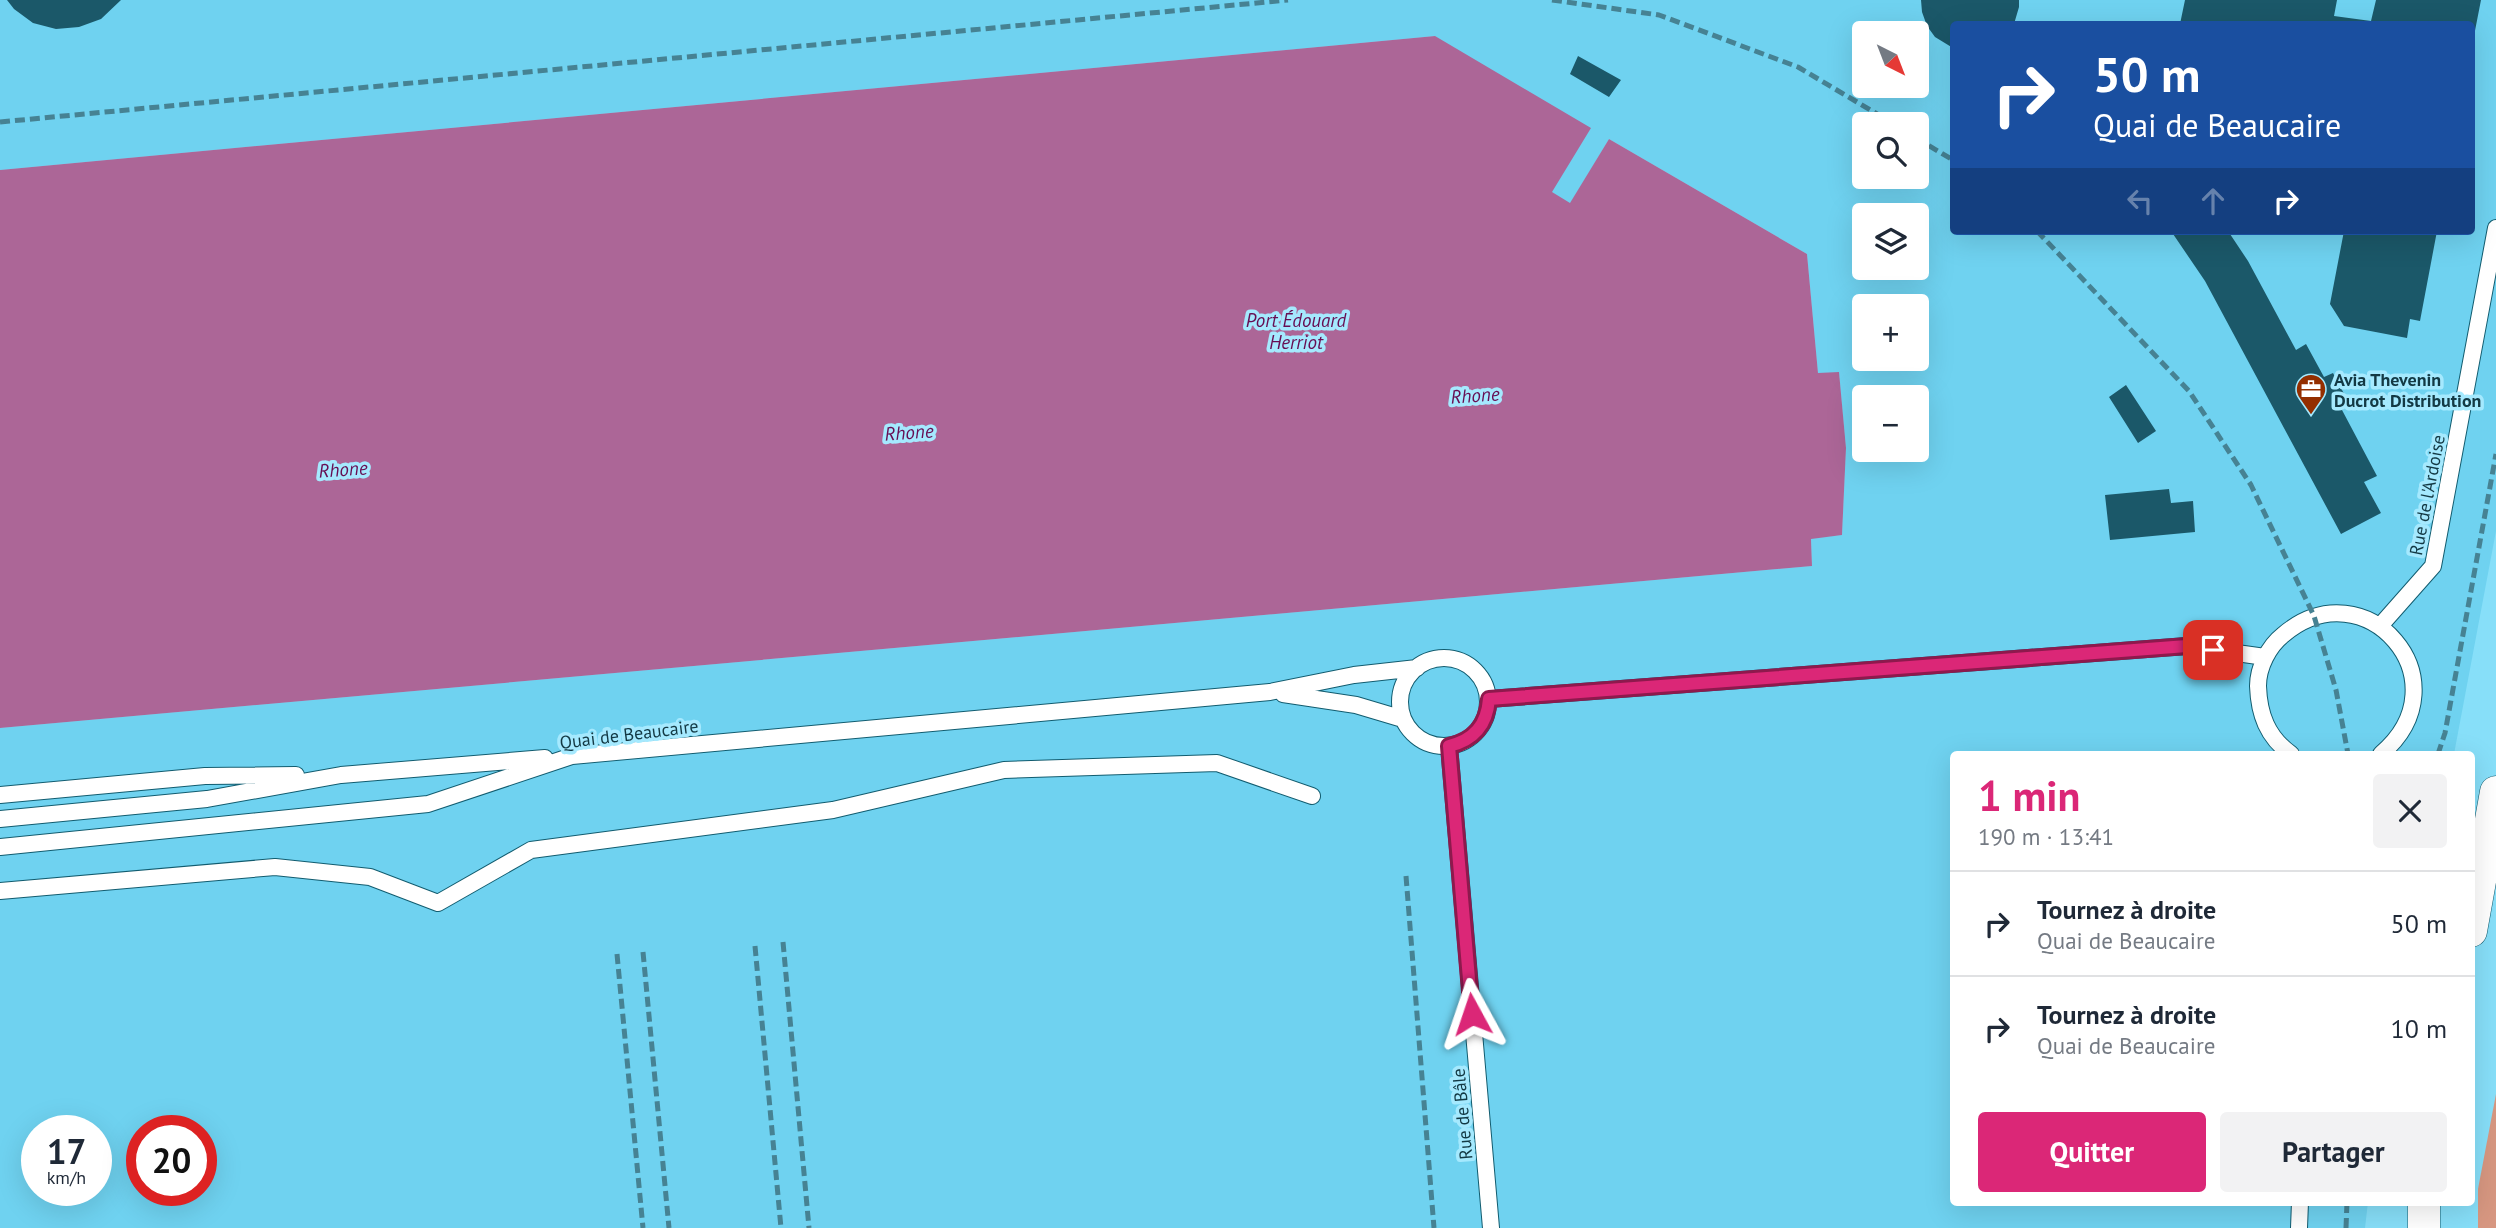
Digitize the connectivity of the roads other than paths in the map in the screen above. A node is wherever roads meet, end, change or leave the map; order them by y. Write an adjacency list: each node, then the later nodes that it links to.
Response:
1 (2496, 228): 2 (lane, Rue de l'Ardoise)
2 (2380, 626): 3 (lane); 10 (lane)
3 (2265, 657): 6 (lane); 9 (lane)
4 (1417, 668): 5 (lane, Quai de Beaucaire); 6 (lane, Quai de Beaucaire); 7 (lane)
5 (1270, 692): 7 (lane, Quai de Beaucaire); 11 (lane, Quai de Beaucaire)
6 (1489, 699): 8 (lane)
7 (1403, 719): 8 (lane, Quai de Beaucaire)
8 (1449, 746): 22 (lane, Rue de Bâle)
9 (2287, 751)
10 (2385, 751)
11 (572, 756): 12 (lane); 17 (lane, Quai de Beaucaire)
12 (341, 775): 14 (lane); 16 (lane)
13 (2496, 792): 19 (street)
14 (0, 795)
15 (1312, 796): 18 (lane)
16 (0, 819)
17 (0, 847)
18 (0, 891)
19 (2475, 909)
20 (2300, 1206): 23 (lane)
21 (2424, 1206): 24 (street)
22 (1491, 1228)
23 (2299, 1228)
24 (2424, 1228)

